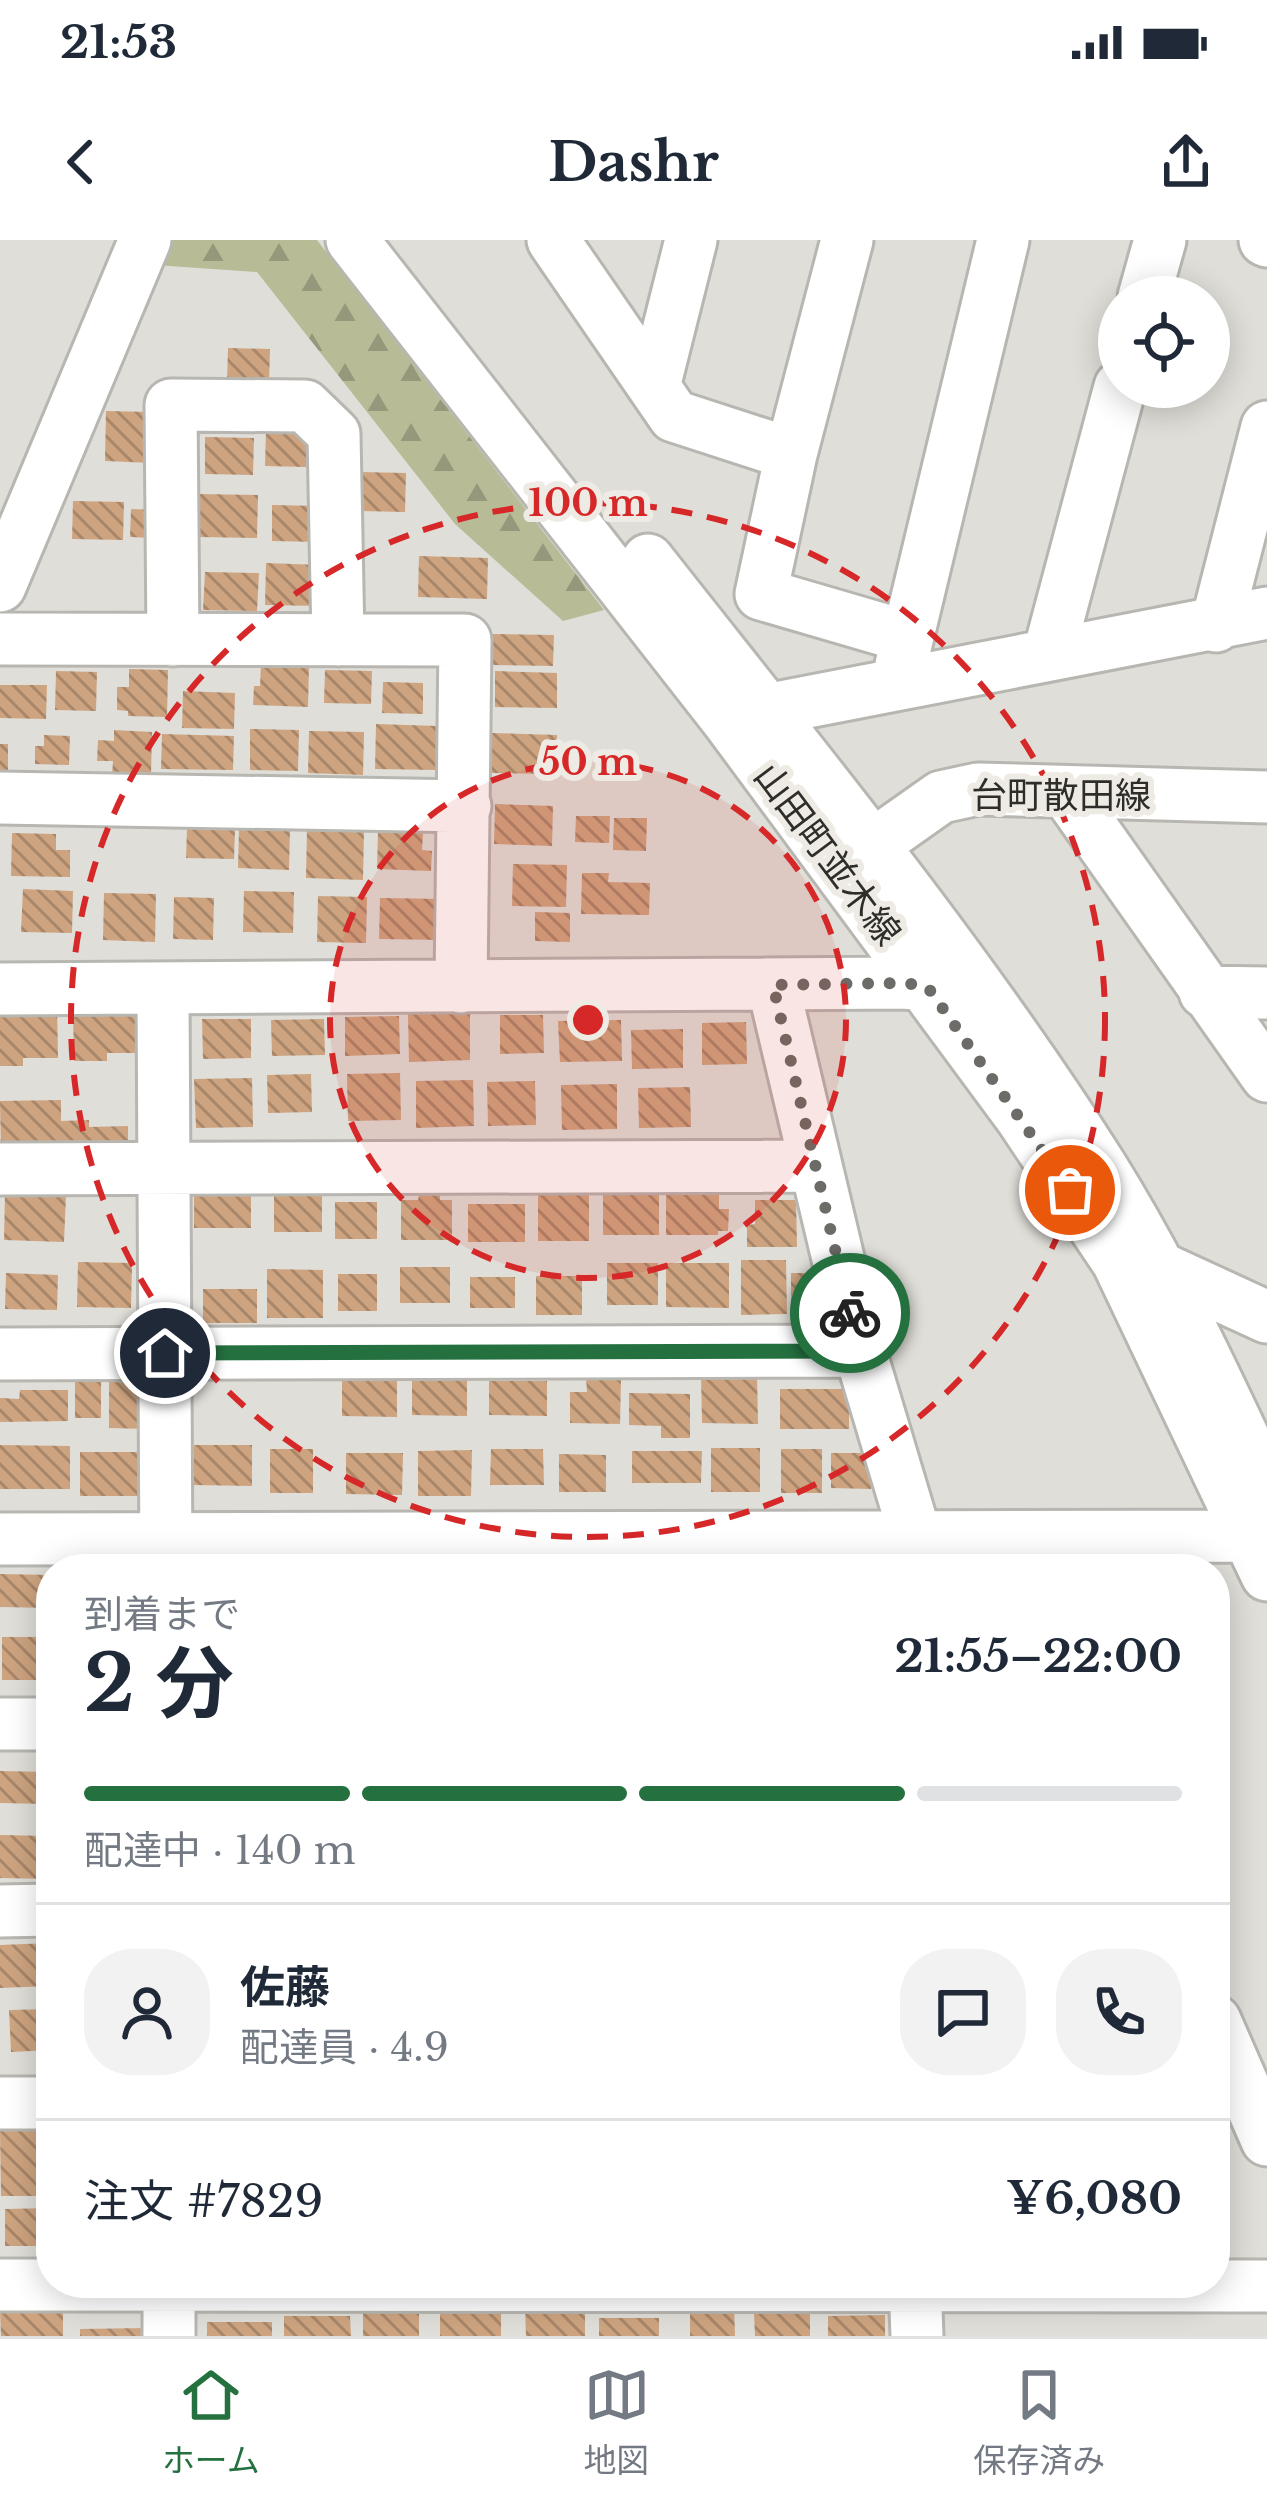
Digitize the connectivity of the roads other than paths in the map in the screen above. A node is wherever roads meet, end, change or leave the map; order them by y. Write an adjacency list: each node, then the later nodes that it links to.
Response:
1 (145, 240): 15 (street)
2 (352, 240): 10 (street, 山田町並木線)
3 (394, 240): 10 (street, 山田町並木線)
4 (554, 240): 11 (street)
5 (691, 240): 11 (street)
6 (847, 240): 14 (street)
7 (1003, 240): 22 (street)
8 (1160, 240): 9 (street)
9 (1150, 276)
10 (468, 358): 23 (street, 山田町並木線)
11 (654, 387): 14 (street)
12 (1114, 408): 21 (street)
13 (1267, 427): 17 (street)
14 (791, 454): 22 (street)
15 (0, 586)
16 (1267, 614): 17 (street)
17 (1216, 626): 21 (street)
18 (0, 639): 19 (street)
19 (172, 640): 20 (street); 20 (street)
20 (338, 640): 27 (street)
21 (1049, 653): 22 (street)
22 (902, 660): 23 (street)
23 (747, 716): 28 (street, 山田町並木線)
24 (1067, 794): 25 (street, 台町散田線); 28 (street, 台町散田線); 34 (street)
25 (1267, 797)
26 (0, 798): 27 (street)
27 (465, 806): 31 (street)
28 (855, 857): 30 (street, 山田町並木線)
29 (773, 985): 30 (street); 31 (street); 37 (street)
30 (952, 986): 40 (street, 山田町並木線)
31 (460, 987): 33 (street)
32 (0, 988): 33 (street)
33 (164, 988): 39 (street)
34 (1205, 992): 35 (street); 36 (street)
35 (1267, 993)
36 (1267, 1076)
37 (813, 1166): 39 (street); 42 (street)
38 (0, 1169): 39 (street)
39 (164, 1169): 43 (street)
40 (1138, 1264): 41 (street); 45 (street, 山田町並木線); 47 (street, 山田町並木線)
41 (1267, 1317)
42 (860, 1351): 43 (street); 50 (street)
43 (165, 1353): 44 (street); 49 (street)
44 (0, 1354)
45 (1267, 1488)
46 (0, 1539): 49 (street)
47 (1261, 1549): 48 (street)
48 (1011, 1552): 50 (street)
49 (166, 1553): 50 (street)
50 (915, 1554)
51 (0, 1724): 52 (street)
52 (36, 1724)
53 (36, 1910): 54 (street)
54 (0, 1911)
55 (1230, 2060): 58 (street)
56 (0, 2103): 57 (street)
57 (36, 2103)
58 (1250, 2111)
59 (0, 2285): 60 (street)
60 (36, 2285)
61 (1230, 2286): 62 (street)
62 (1267, 2286)
63 (169, 2298): 65 (street)
64 (916, 2298): 66 (street)
65 (169, 2336)
66 (917, 2336)

